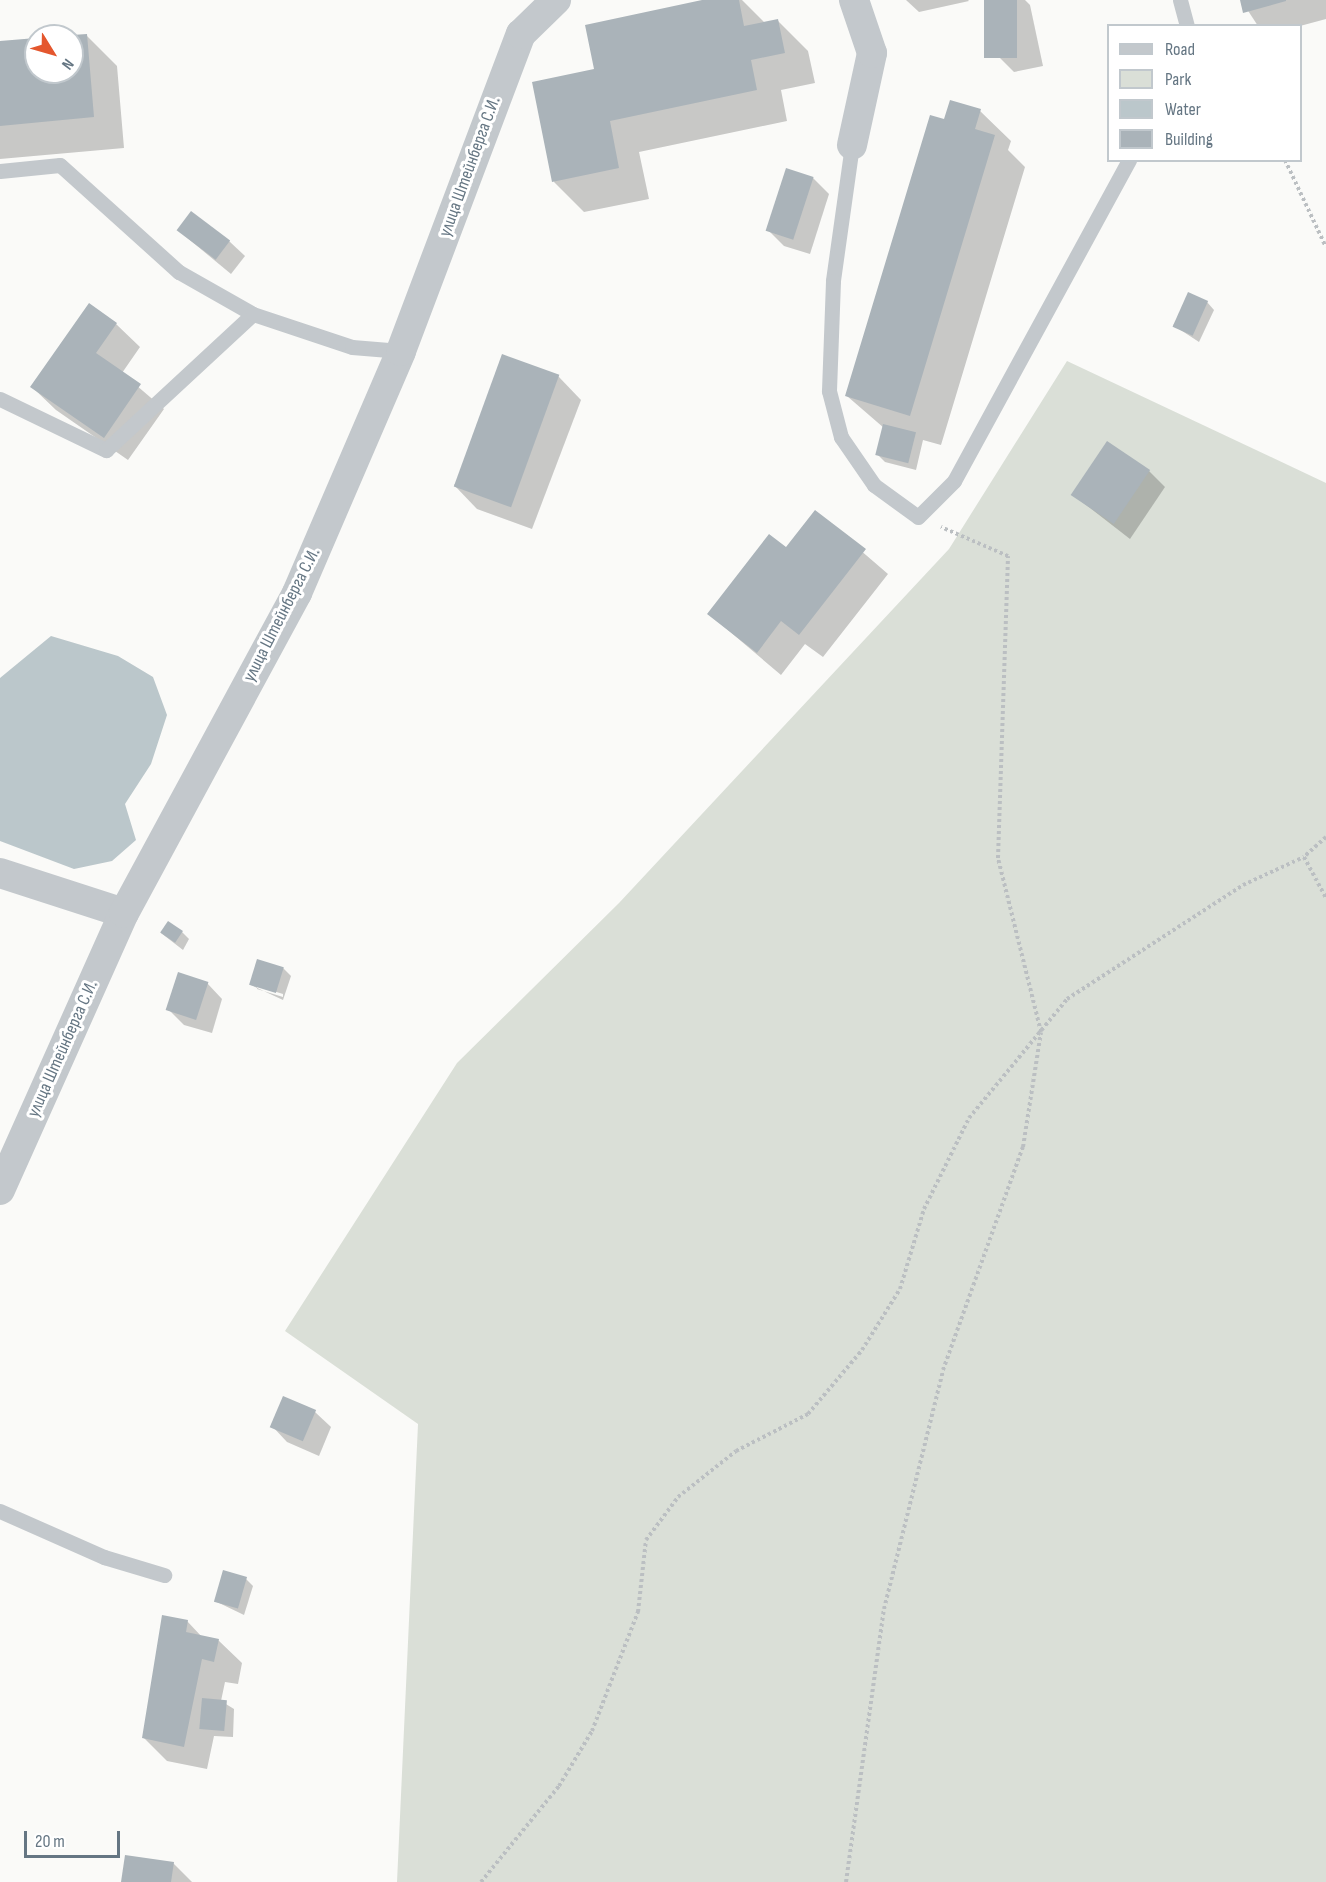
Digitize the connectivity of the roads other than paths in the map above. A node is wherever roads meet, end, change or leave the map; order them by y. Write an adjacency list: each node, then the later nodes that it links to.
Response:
1 (556, 0): 9 (street, улица Штейнберга С.И.)
2 (854, 0): 5 (street)
3 (1180, 0): 4 (lane)
4 (1186, 24)
5 (852, 145): 6 (lane)
6 (1128, 162)
7 (0, 171): 8 (lane)
8 (253, 314): 9 (lane); 10 (lane)
9 (401, 351): 12 (street, улица Штейнберга С.И.)
10 (0, 399)
11 (0, 873): 12 (street)
12 (124, 912): 13 (street, улица Штейнберга С.И.)
13 (0, 1190)
14 (0, 1511): 15 (lane)
15 (165, 1575)

